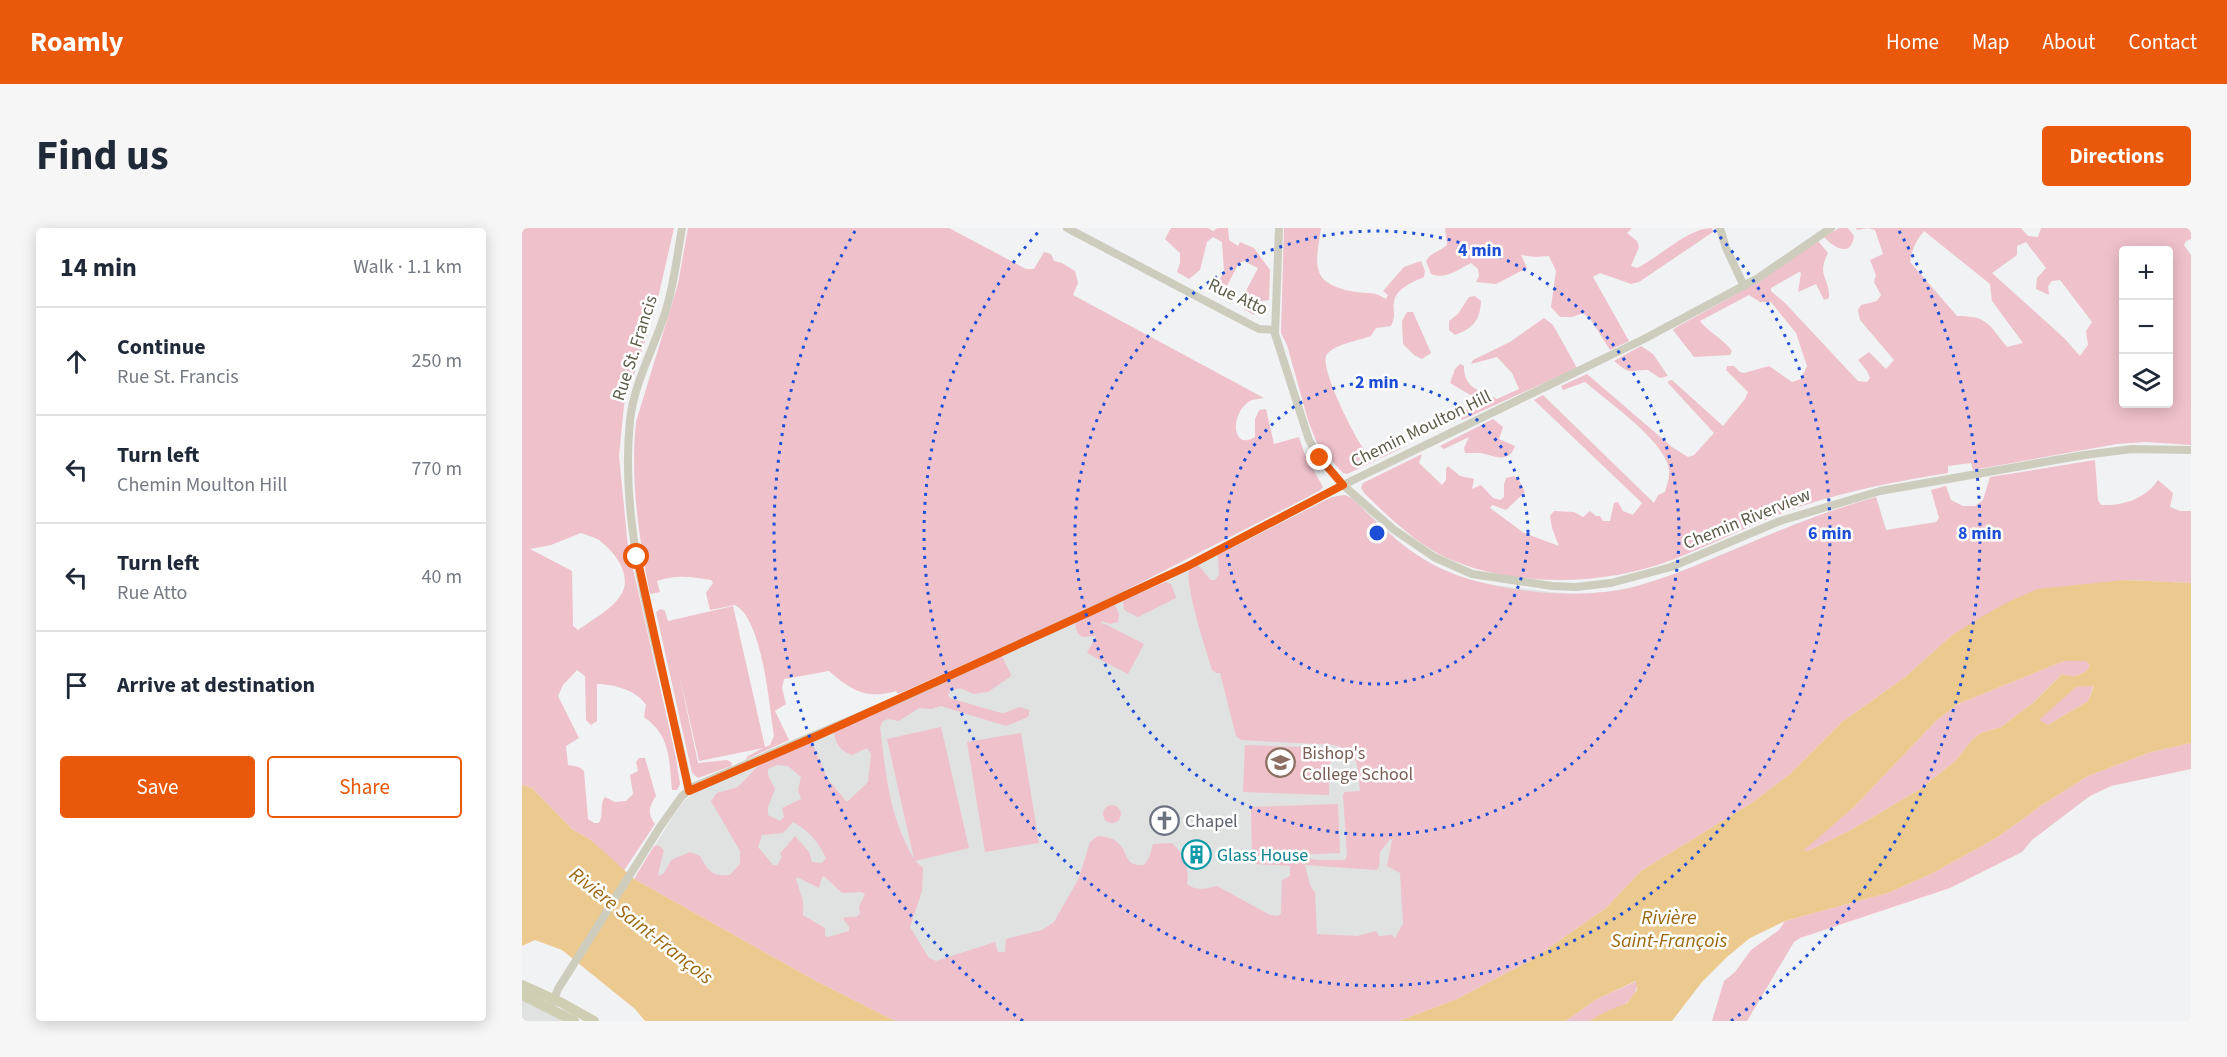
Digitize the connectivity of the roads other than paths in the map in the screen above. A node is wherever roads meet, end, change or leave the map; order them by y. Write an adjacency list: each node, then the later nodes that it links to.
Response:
1 (682, 228): 10 (street, Rue St. Francis)
2 (1067, 228): 7 (street, Rue Atto)
3 (1279, 228): 7 (street)
4 (1720, 228): 6 (street)
5 (1831, 228): 6 (street, Chemin Moulton Hill)
6 (1744, 286): 9 (street, Chemin Moulton Hill)
7 (1275, 330): 9 (street, Rue Atto)
8 (2191, 450): 9 (street, Chemin Riverview)
9 (1343, 485): 10 (street, Chemin Moulton Hill)
10 (689, 791): 13 (street)
11 (522, 985): 13 (main road)
12 (522, 995): 13 (main road)
13 (552, 1003): 14 (main road); 15 (main road)
14 (574, 1021)
15 (594, 1021)

